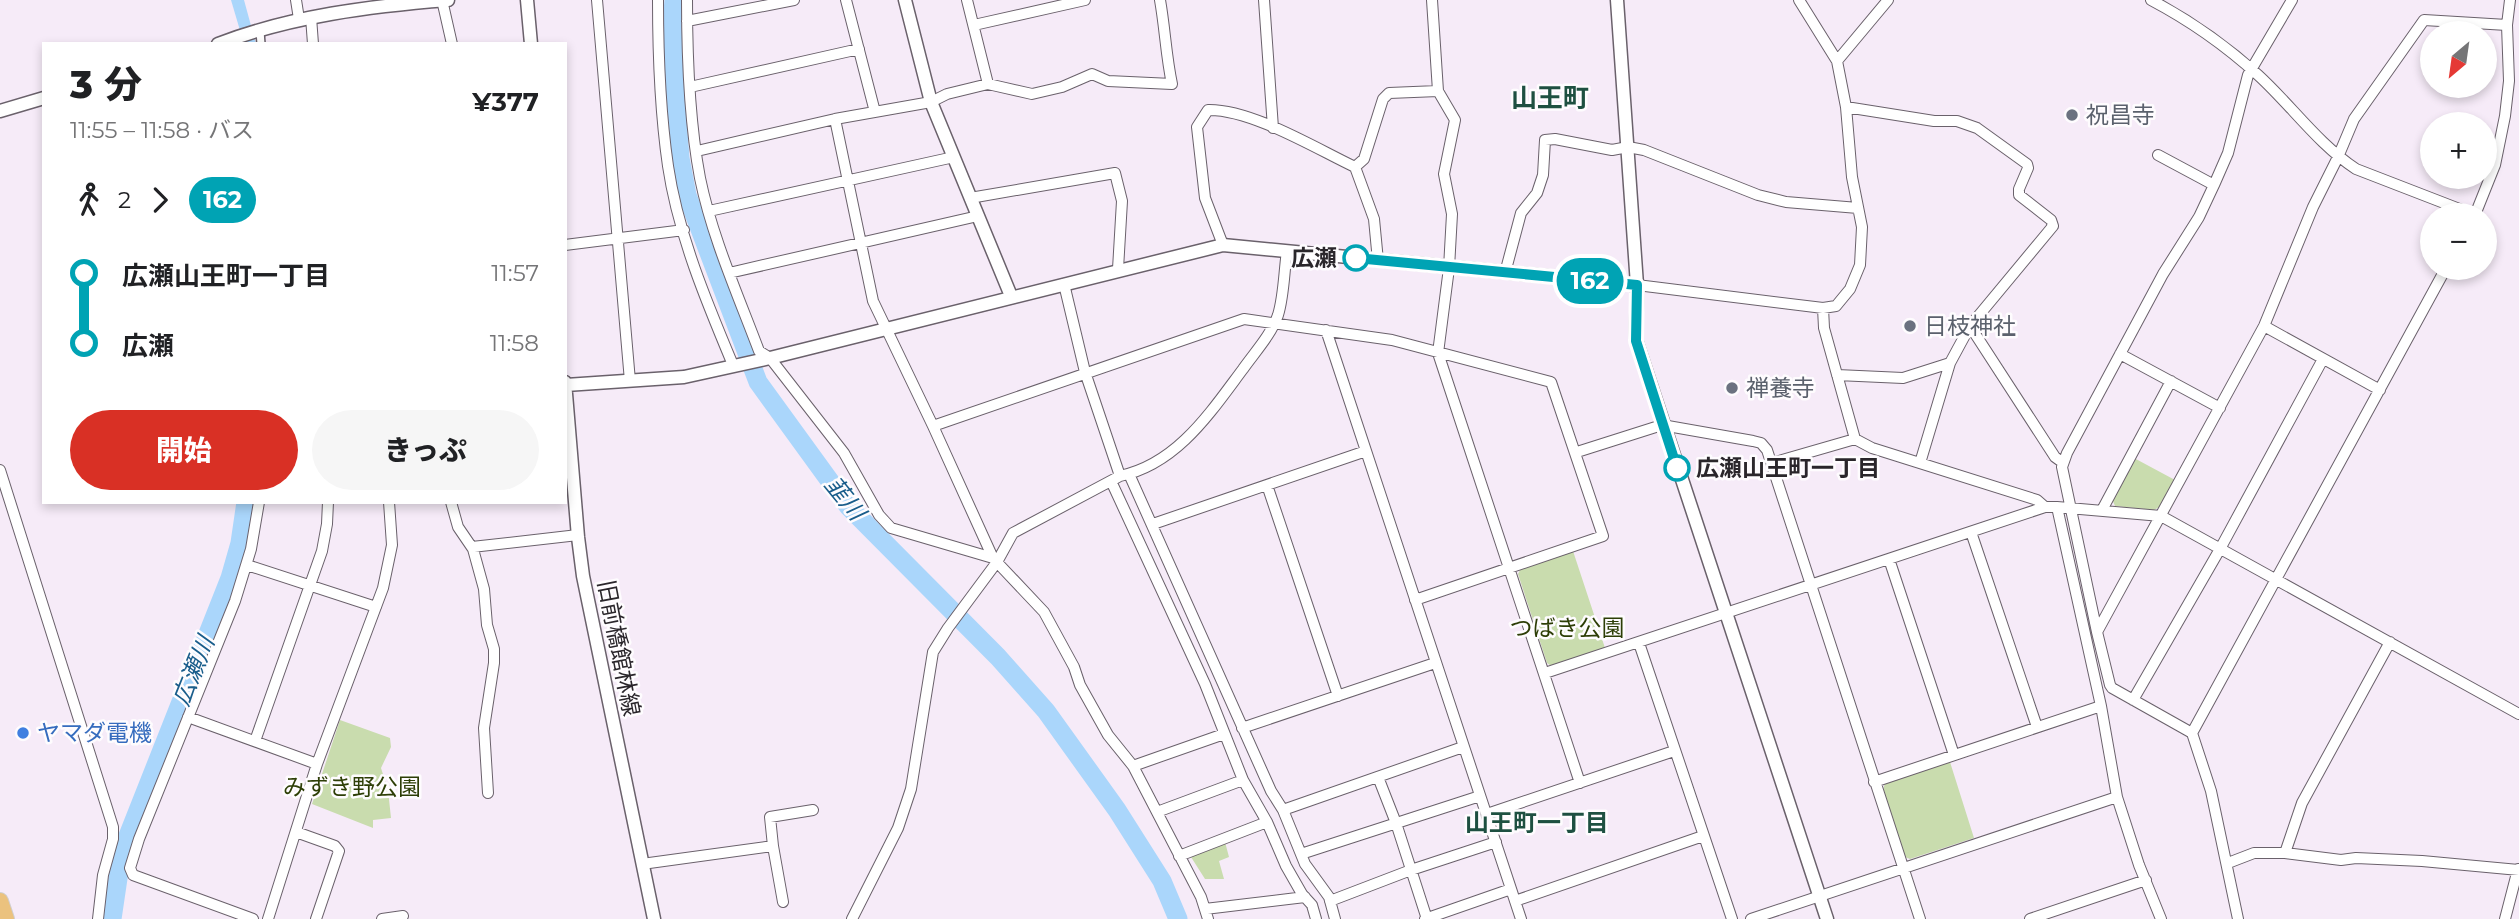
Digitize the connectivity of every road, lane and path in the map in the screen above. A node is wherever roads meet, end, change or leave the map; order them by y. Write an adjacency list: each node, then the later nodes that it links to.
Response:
1 (296, 0): 22 (street)
2 (442, 0): 3 (street); 22 (street); 29 (street)
3 (448, 0)
4 (527, 0): 30 (street)
5 (597, 0): 61 (street)
6 (658, 0): 60 (street)
7 (687, 0): 23 (street)
8 (794, 0): 23 (street)
9 (846, 0): 31 (street)
10 (905, 0): 40 (street)
11 (967, 0): 24 (street)
12 (1085, 0): 24 (street)
13 (1160, 0): 34 (street)
14 (1264, 0): 45 (street)
15 (1432, 0): 36 (street)
16 (1617, 0): 46 (street)
17 (1799, 0): 32 (street)
18 (1888, 0): 32 (street)
19 (2151, 0): 33 (street)
20 (2292, 0): 33 (street)
21 (2510, 0): 25 (street)
22 (305, 18): 26 (street); 28 (street)
23 (687, 21): 35 (street)
24 (974, 25): 34 (street)
25 (2507, 25): 37 (street); 50 (street)
26 (259, 36): 27 (street)
27 (224, 42)
28 (312, 42)
29 (452, 42)
30 (531, 42)
31 (859, 49): 35 (street); 43 (street)
32 (1837, 61): 41 (street)
33 (2251, 69): 50 (street); 53 (street)
34 (988, 84): 40 (street)
35 (690, 87): 47 (street)
36 (1438, 91): 51 (street); 67 (street)
37 (2507, 95): 39 (street); 56 (street)
38 (42, 99): 42 (street)
39 (2519, 101)
40 (931, 102): 43 (street); 49 (street)
41 (1846, 107): 57 (street); 77 (street)
42 (0, 111)
43 (875, 112): 44 (street)
44 (835, 119): 47 (street); 52 (street)
45 (1273, 128): 51 (street); 64 (street)
46 (1628, 147): 57 (street); 70 (street); 73 (street)
47 (697, 151): 58 (street)
48 (2158, 155): 53 (street)
49 (954, 157): 52 (street); 54 (street)
50 (2338, 157): 55 (street); 78 (street)
51 (1355, 167): 66 (street)
52 (848, 180): 58 (street); 62 (street)
53 (2214, 185): 82 (street)
54 (970, 198): 59 (street); 68 (street)
55 (2444, 203)
56 (2480, 203)
57 (1858, 208): 75 (street)
58 (709, 211): 69 (street)
59 (978, 216): 62 (street); 74 (street)
60 (684, 230): 61 (street); 86 (street)
61 (617, 238): 63 (street); 89 (street)
62 (861, 243): 69 (street); 79 (street)
63 (567, 245)
64 (1223, 245): 65 (street); 68 (street)
65 (1287, 251): 66 (street); 76 (street)
66 (1378, 261): 67 (street)
67 (1449, 268): 70 (street); 81 (street)
68 (1118, 270): 72 (street)
69 (729, 273): 83 (street)
70 (1505, 273): 73 (street)
71 (2440, 280): 92 (street)
72 (1064, 284): 74 (street); 87 (street)
73 (1637, 285): 75 (street); 95 (street)
74 (1011, 296): 79 (street)
75 (1823, 308): 88 (street)
76 (1274, 323): 80 (street); 87 (street); 104 (street)
77 (1970, 326): 85 (street); 100 (street)
78 (2264, 326): 84 (street); 94 (street)
79 (885, 327): 83 (street); 96 (street)
80 (1326, 330): 81 (street); 98 (street)
81 (1438, 353): 99 (street); 123 (street)
82 (2120, 354): 90 (street); 100 (street)
83 (764, 359): 86 (street); 121 (street)
84 (2323, 359): 92 (street); 119 (street)
85 (1950, 363): 88 (street); 102 (street)
86 (735, 365): 89 (street)
87 (1085, 372): 96 (street); 104 (street)
88 (1837, 375): 97 (street)
89 (630, 381): 91 (street)
90 (2171, 382): 94 (street); 113 (street)
91 (567, 383)
92 (2380, 390): 124 (street)
93 (567, 406): 117 (street, 旧前橋館林線)
94 (2220, 408): 114 (street)
95 (1662, 425): 99 (street); 101 (street); 129 (street)
96 (933, 426): 121 (street)
97 (1855, 439): 101 (street); 102 (street)
98 (1366, 451): 105 (street); 127 (street)
99 (1577, 452): 123 (street)
100 (2062, 462): 112 (street)
101 (1772, 463): 126 (street)
102 (1920, 463): 111 (street)
103 (0, 470): 186 (street)
104 (1120, 477): 115 (street); 121 (street); 143 (street)
105 (1267, 485): 115 (street); 135 (street)
106 (259, 504): 122 (street)
107 (328, 504): 125 (street)
108 (389, 504): 128 (street)
109 (452, 504): 118 (street)
110 (2057, 507): 111 (street); 112 (street); 137 (street)
111 (2045, 508): 116 (street)
112 (2072, 508): 113 (street); 130 (street)
113 (2102, 510): 114 (street)
114 (2161, 516): 119 (street); 130 (street)
115 (1153, 524): 141 (street)
116 (1971, 532): 120 (street); 140 (street)
117 (578, 535): 118 (street); 171 (street, 旧前橋館林線)
118 (472, 547): 154 (street)
119 (2220, 548): 124 (street); 136 (street)
120 (1889, 559): 126 (street); 147 (street)
121 (995, 560): 149 (street); 192 (street)
122 (247, 565): 125 (street); 139 (street)
123 (1510, 566): 127 (street); 134 (street)
124 (2277, 580): 131 (street); 142 (street)
125 (310, 584): 128 (street); 144 (street)
126 (1810, 586): 129 (street); 152 (street)
127 (1415, 600): 133 (street)
128 (376, 607): 148 (street)
129 (1725, 612): 132 (street); 177 (street)
130 (2097, 632): 136 (street)
131 (2389, 642): 138 (street); 167 (street)
132 (1639, 643): 134 (street); 146 (street)
133 (1435, 663): 135 (street); 145 (street)
134 (1545, 673): 153 (street)
135 (1338, 696): 141 (street)
136 (2133, 700): 142 (street)
137 (2101, 706): 140 (street); 156 (street)
138 (2519, 714)
139 (188, 717): 144 (street); 187 (street)
140 (2037, 727): 147 (street)
141 (1242, 728): 158 (street)
142 (2192, 733): 170 (street)
143 (1224, 734): 149 (street); 151 (street)
144 (255, 741): 148 (street)
145 (1463, 747): 150 (street); 155 (street)
146 (1674, 751): 153 (street); 164 (street)
147 (1954, 755): 152 (street)
148 (317, 764): 163 (street)
149 (1133, 766): 159 (street)
150 (1378, 777): 158 (street); 162 (street)
151 (1243, 780): 159 (street); 161 (street)
152 (1874, 782): 172 (street)
153 (1580, 783): 160 (street)
154 (488, 793)
155 (1480, 796): 160 (street); 162 (street)
156 (2117, 797): 172 (street); 175 (street)
157 (813, 810): 166 (street)
158 (1283, 810): 168 (street)
159 (1157, 812): 169 (street)
160 (1487, 814): 165 (street)
161 (1267, 822): 169 (street); 178 (street)
162 (1396, 823): 168 (street); 174 (street)
163 (296, 832): 188 (street); 189 (street)
164 (1703, 836): 181 (street); 197 (street)
165 (1496, 842): 174 (street); 176 (street)
166 (772, 846): 171 (street); 182 (street)
167 (2285, 853): 170 (street); 173 (street)
168 (1301, 854): 180 (street)
169 (1179, 856): 183 (street)
170 (2228, 863): 203 (street)
171 (642, 864): 191 (street, 旧前橋館林線)
172 (1902, 867): 177 (street); 200 (street)
173 (2519, 869): 204 (street)
174 (1411, 870): 180 (street); 195 (street)
175 (2146, 880): 201 (street); 202 (street)
176 (1511, 888): 181 (street); 195 (street)
177 (1819, 896): 198 (street); 199 (street)
178 (1305, 897): 183 (street); 193 (street)
179 (0, 901): 185 (main road)
180 (1330, 901): 194 (street)
181 (1515, 901): 196 (street)
182 (783, 902)
183 (1207, 914)
184 (403, 916): 190 (street)
185 (6, 919)
186 (98, 919)
187 (253, 919)
188 (268, 919)
189 (316, 919)
190 (382, 919)
191 (654, 919)
192 (852, 919)
193 (1316, 919)
194 (1335, 919)
195 (1426, 919)
196 (1521, 919)
197 (1732, 919)
198 (1751, 919)
199 (1827, 919)
200 (1920, 919)
201 (2029, 919)
202 (2161, 919)
203 (2238, 919)
204 (2505, 919)

